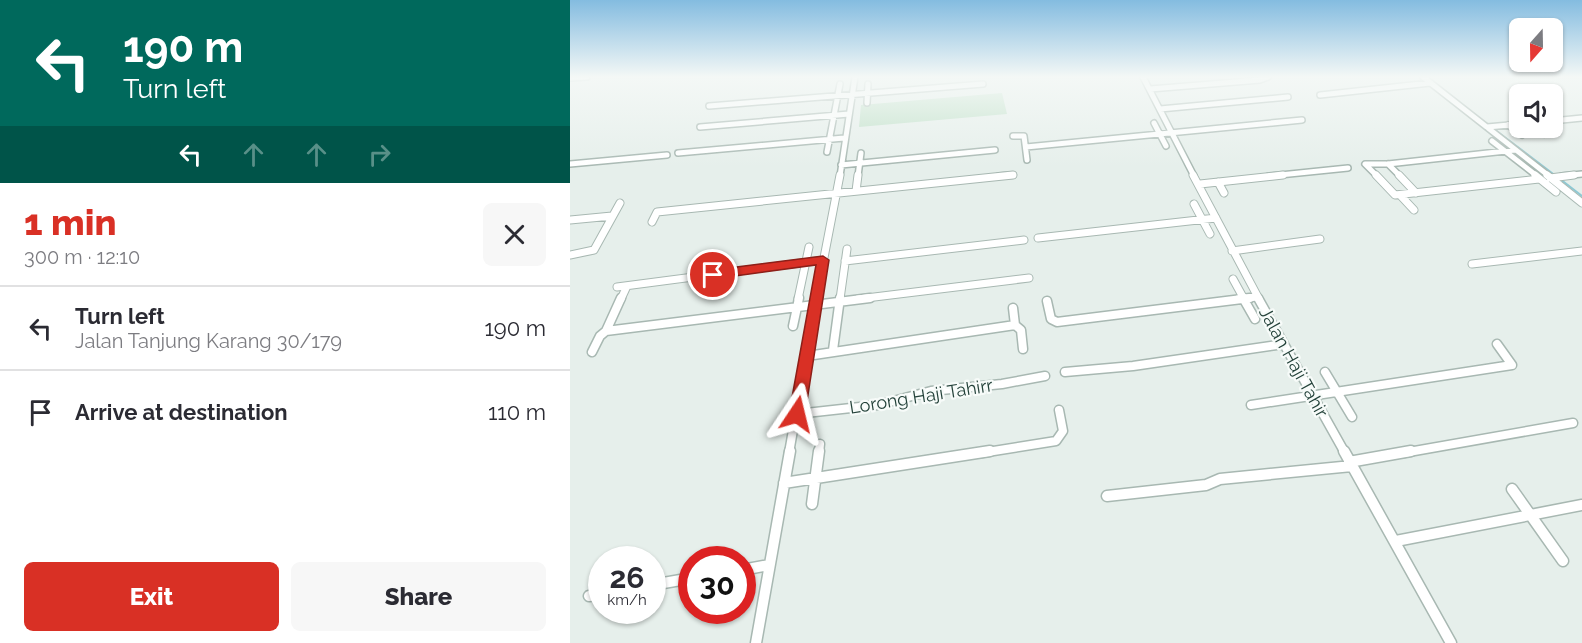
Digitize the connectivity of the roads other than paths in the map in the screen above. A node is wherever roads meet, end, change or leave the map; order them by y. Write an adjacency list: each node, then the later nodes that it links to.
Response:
1 (836, 107): 8 (street)
2 (850, 107): 7 (street)
3 (1169, 107): 6 (street)
4 (1174, 107): 9 (street)
5 (1461, 107): 16 (street)
6 (1160, 109): 17 (street, Jalan Haji Tahir)
7 (849, 114): 8 (street); 20 (street)
8 (834, 116): 15 (street); 21 (street)
9 (1179, 117)
10 (1582, 118): 12 (street)
11 (1302, 120): 17 (street)
12 (1563, 120)
13 (1154, 123): 18 (street)
14 (1508, 125): 16 (street)
15 (700, 127)
16 (1487, 127): 26 (street)
17 (1172, 132): 18 (street); 43 (street, Jalan Haji Tahir)
18 (1159, 134): 23 (street); 24 (street)
19 (1013, 136): 24 (street)
20 (844, 138): 21 (street); 36 (street)
21 (829, 139): 27 (street); 29 (street)
22 (1492, 141): 28 (street)
23 (1166, 146)
24 (1026, 147): 32 (street)
25 (995, 150): 33 (street)
26 (1515, 150): 28 (street); 40 (street)
27 (827, 152)
28 (1506, 152): 35 (street); 41 (street)
29 (678, 153)
30 (861, 153): 33 (street)
31 (667, 155): 34 (street)
32 (1027, 160)
33 (860, 163): 36 (street); 44 (street)
34 (570, 164)
35 (1387, 164): 47 (street); 49 (street)
36 (841, 165): 46 (street)
37 (1348, 168): 42 (street)
38 (1582, 174): 40 (street)
39 (1013, 175): 44 (street)
40 (1555, 177): 51 (street)
41 (1539, 179): 45 (street); 47 (street)
42 (1218, 182): 43 (street); 48 (street)
43 (1200, 184): 55 (street, Jalan Haji Tahir)
44 (856, 191): 46 (street)
45 (1556, 192)
46 (837, 193): 58 (street); 68 (street)
47 (1416, 193): 49 (street)
48 (1224, 194)
49 (1400, 195): 53 (street)
50 (620, 202): 54 (street)
51 (1582, 203)
52 (1194, 204): 57 (street)
53 (1414, 210)
54 (612, 216): 56 (street); 67 (street)
55 (1216, 218): 57 (street); 65 (street, Jalan Haji Tahir)
56 (570, 220)
57 (1203, 220): 59 (street); 60 (street)
58 (652, 222)
59 (1210, 234)
60 (1038, 238)
61 (1320, 239): 65 (street)
62 (1024, 240): 69 (street)
63 (809, 247): 70 (street)
64 (847, 249): 69 (street)
65 (1232, 251): 76 (street, Jalan Haji Tahir)
66 (1582, 251): 71 (street)
67 (570, 255)
68 (823, 260): 70 (street); 80 (street)
69 (845, 261): 78 (street)
70 (805, 263): 74 (street); 81 (street)
71 (1472, 264)
72 (1029, 278): 78 (street)
73 (1233, 279): 77 (street)
74 (627, 286): 75 (street); 86 (street)
75 (617, 287)
76 (1257, 297): 77 (street); 87 (street, Jalan Haji Tahir)
77 (1243, 298): 79 (street); 83 (street)
78 (841, 301): 80 (street); 90 (street)
79 (1047, 301)
80 (816, 304): 81 (street); 92 (street)
81 (797, 306): 85 (street); 86 (street)
82 (1013, 308): 84 (street)
83 (1255, 319)
84 (1015, 325): 89 (street); 90 (street)
85 (793, 326)
86 (604, 332): 91 (street)
87 (1284, 344): 93 (street); 97 (street, Jalan Haji Tahir)
88 (1497, 344): 96 (street)
89 (1023, 349)
90 (833, 350): 92 (street)
91 (592, 352)
92 (807, 356): 100 (street)
93 (1065, 372)
94 (1325, 372): 96 (street)
95 (1045, 376): 100 (street, Lorong Haji Tahirr)
96 (1337, 392): 97 (street); 101 (street)
97 (1313, 395): 98 (street); 104 (street, Jalan Haji Tahir)
98 (1251, 405)
99 (1059, 410): 105 (street)
100 (797, 414): 106 (street)
101 (1352, 417)
102 (1573, 423): 104 (street)
103 (820, 444): 105 (street)
104 (1351, 464): 108 (street); 112 (street, Jalan Haji Tahir)
105 (815, 477): 106 (street); 109 (street)
106 (784, 483): 114 (street)
107 (1512, 489): 111 (street)
108 (1107, 496)
109 (812, 504)
110 (1582, 505): 111 (street)
111 (1528, 514): 112 (street); 113 (street)
112 (1396, 542): 117 (street, Jalan Haji Tahir)
113 (1563, 561)
114 (769, 565): 115 (street); 116 (street)
115 (756, 567)
116 (756, 643)
117 (1451, 643)

